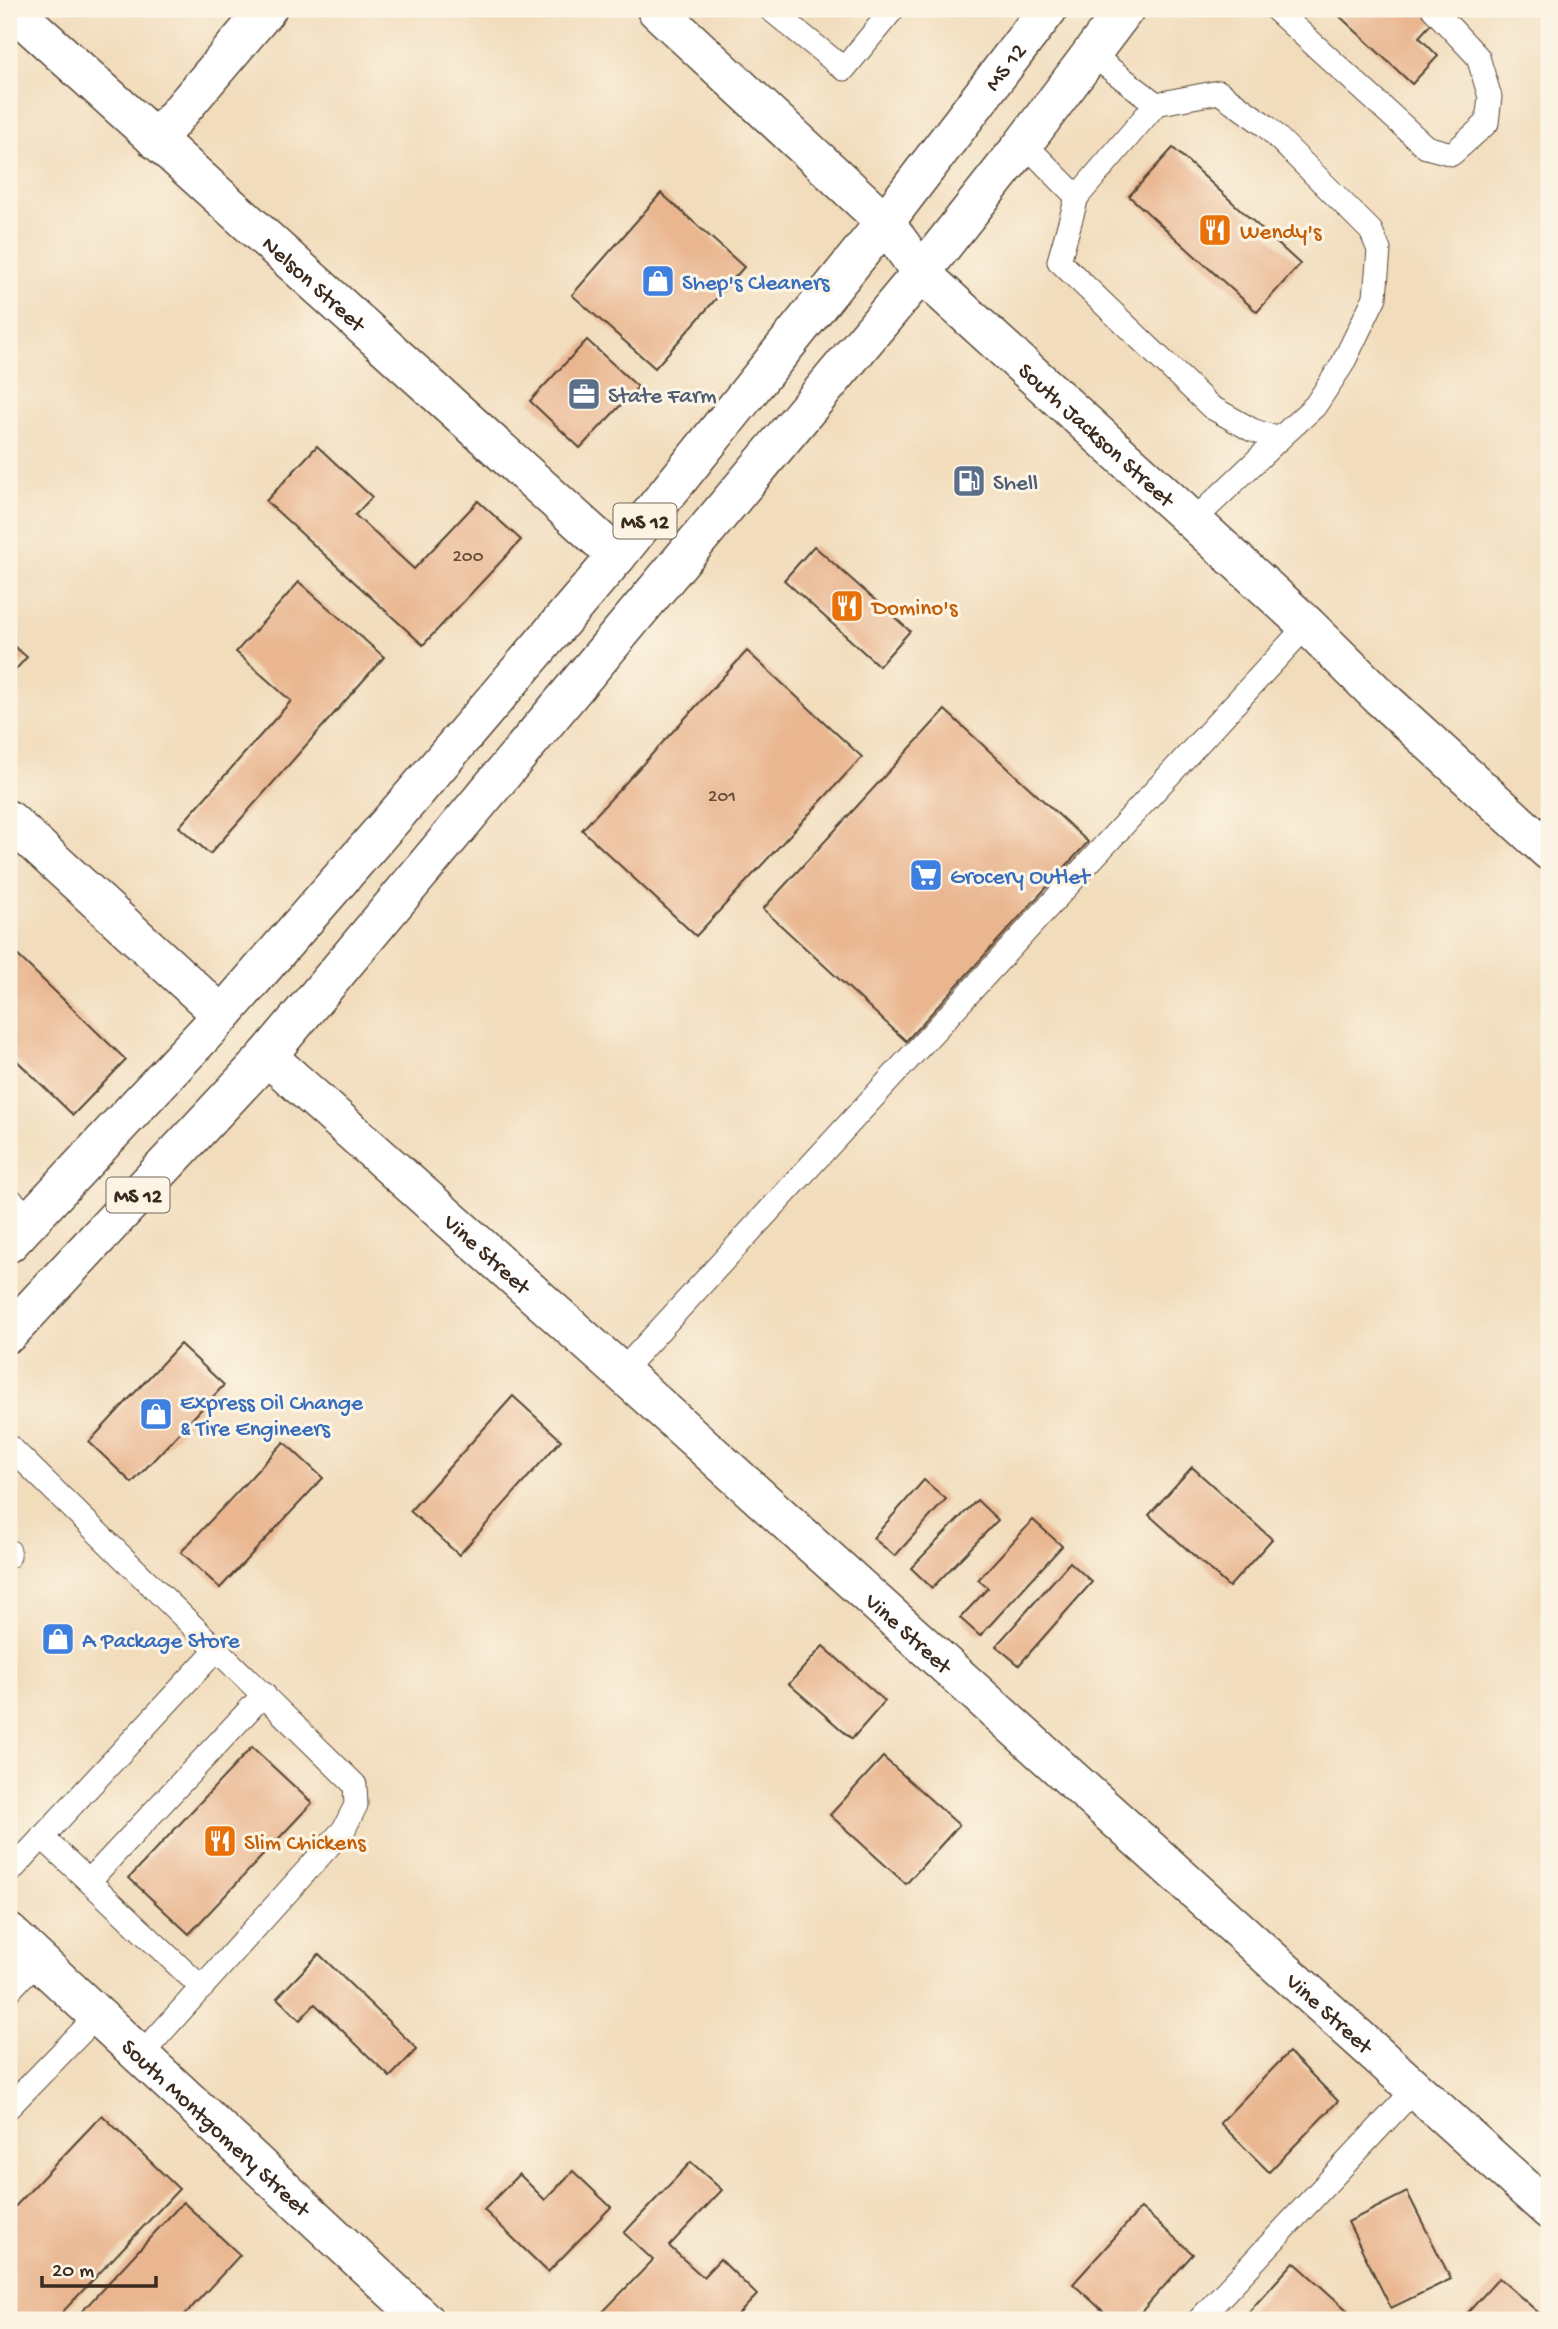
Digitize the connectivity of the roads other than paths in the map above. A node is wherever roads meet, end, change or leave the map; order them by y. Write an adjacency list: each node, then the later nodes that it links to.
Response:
1 (12, 9): 12 (main road, Nelson Street)
2 (267, 9): 12 (main road)
3 (656, 9): 15 (main road, South Jackson Street)
4 (770, 9): 5 (lane)
5 (893, 9)
6 (1048, 9): 15 (main road, MS 12 / MS 12)
7 (1125, 9): 10 (main road, MS 12)
8 (1275, 9): 9 (lane)
9 (1433, 9)
10 (1091, 54): 11 (lane); 13 (main road, MS 12)
11 (1156, 104): 14 (lane); 17 (lane)
12 (156, 139): 19 (main road, Nelson Street)
13 (1024, 144): 14 (lane); 16 (main road, MS 12)
14 (1077, 197): 17 (lane)
15 (885, 222): 16 (main road, South Jackson Street); 19 (main road, MS 12 / MS 12)
16 (921, 273): 18 (main road, South Jackson Street); 24 (main road, MS 12)
17 (1279, 439): 18 (lane)
18 (1193, 521): 20 (main road, South Jackson Street)
19 (617, 556): 23 (main road, MS 12 / MS 12)
20 (1307, 625): 22 (main road, South Jackson Street); 27 (lane)
21 (9, 820): 23 (main road)
22 (1549, 851)
23 (222, 1015): 25 (main road, MS 12 / MS 12)
24 (267, 1056): 26 (main road, MS 12); 27 (main road, Vine Street)
25 (16, 1220)
26 (9, 1333)
27 (621, 1372): 40 (main road, Vine Street)
28 (9, 1446): 29 (lane)
29 (216, 1649): 30 (lane); 31 (lane)
30 (264, 1694): 33 (lane); 36 (lane)
31 (42, 1837): 32 (lane); 33 (lane)
32 (9, 1873)
33 (89, 1881): 36 (lane)
34 (9, 1933): 35 (main road, South Montgomery Street)
35 (38, 1960): 37 (lane); 38 (main road, South Montgomery Street)
36 (202, 1988): 39 (lane)
37 (9, 1991)
38 (98, 2015): 39 (main road, South Montgomery Street); 41 (lane)
39 (141, 2055): 43 (main road, South Montgomery Street)
40 (1415, 2089): 42 (main road, Vine Street); 44 (lane)
41 (9, 2106)
42 (1549, 2210)
43 (424, 2320)
44 (1199, 2320)

